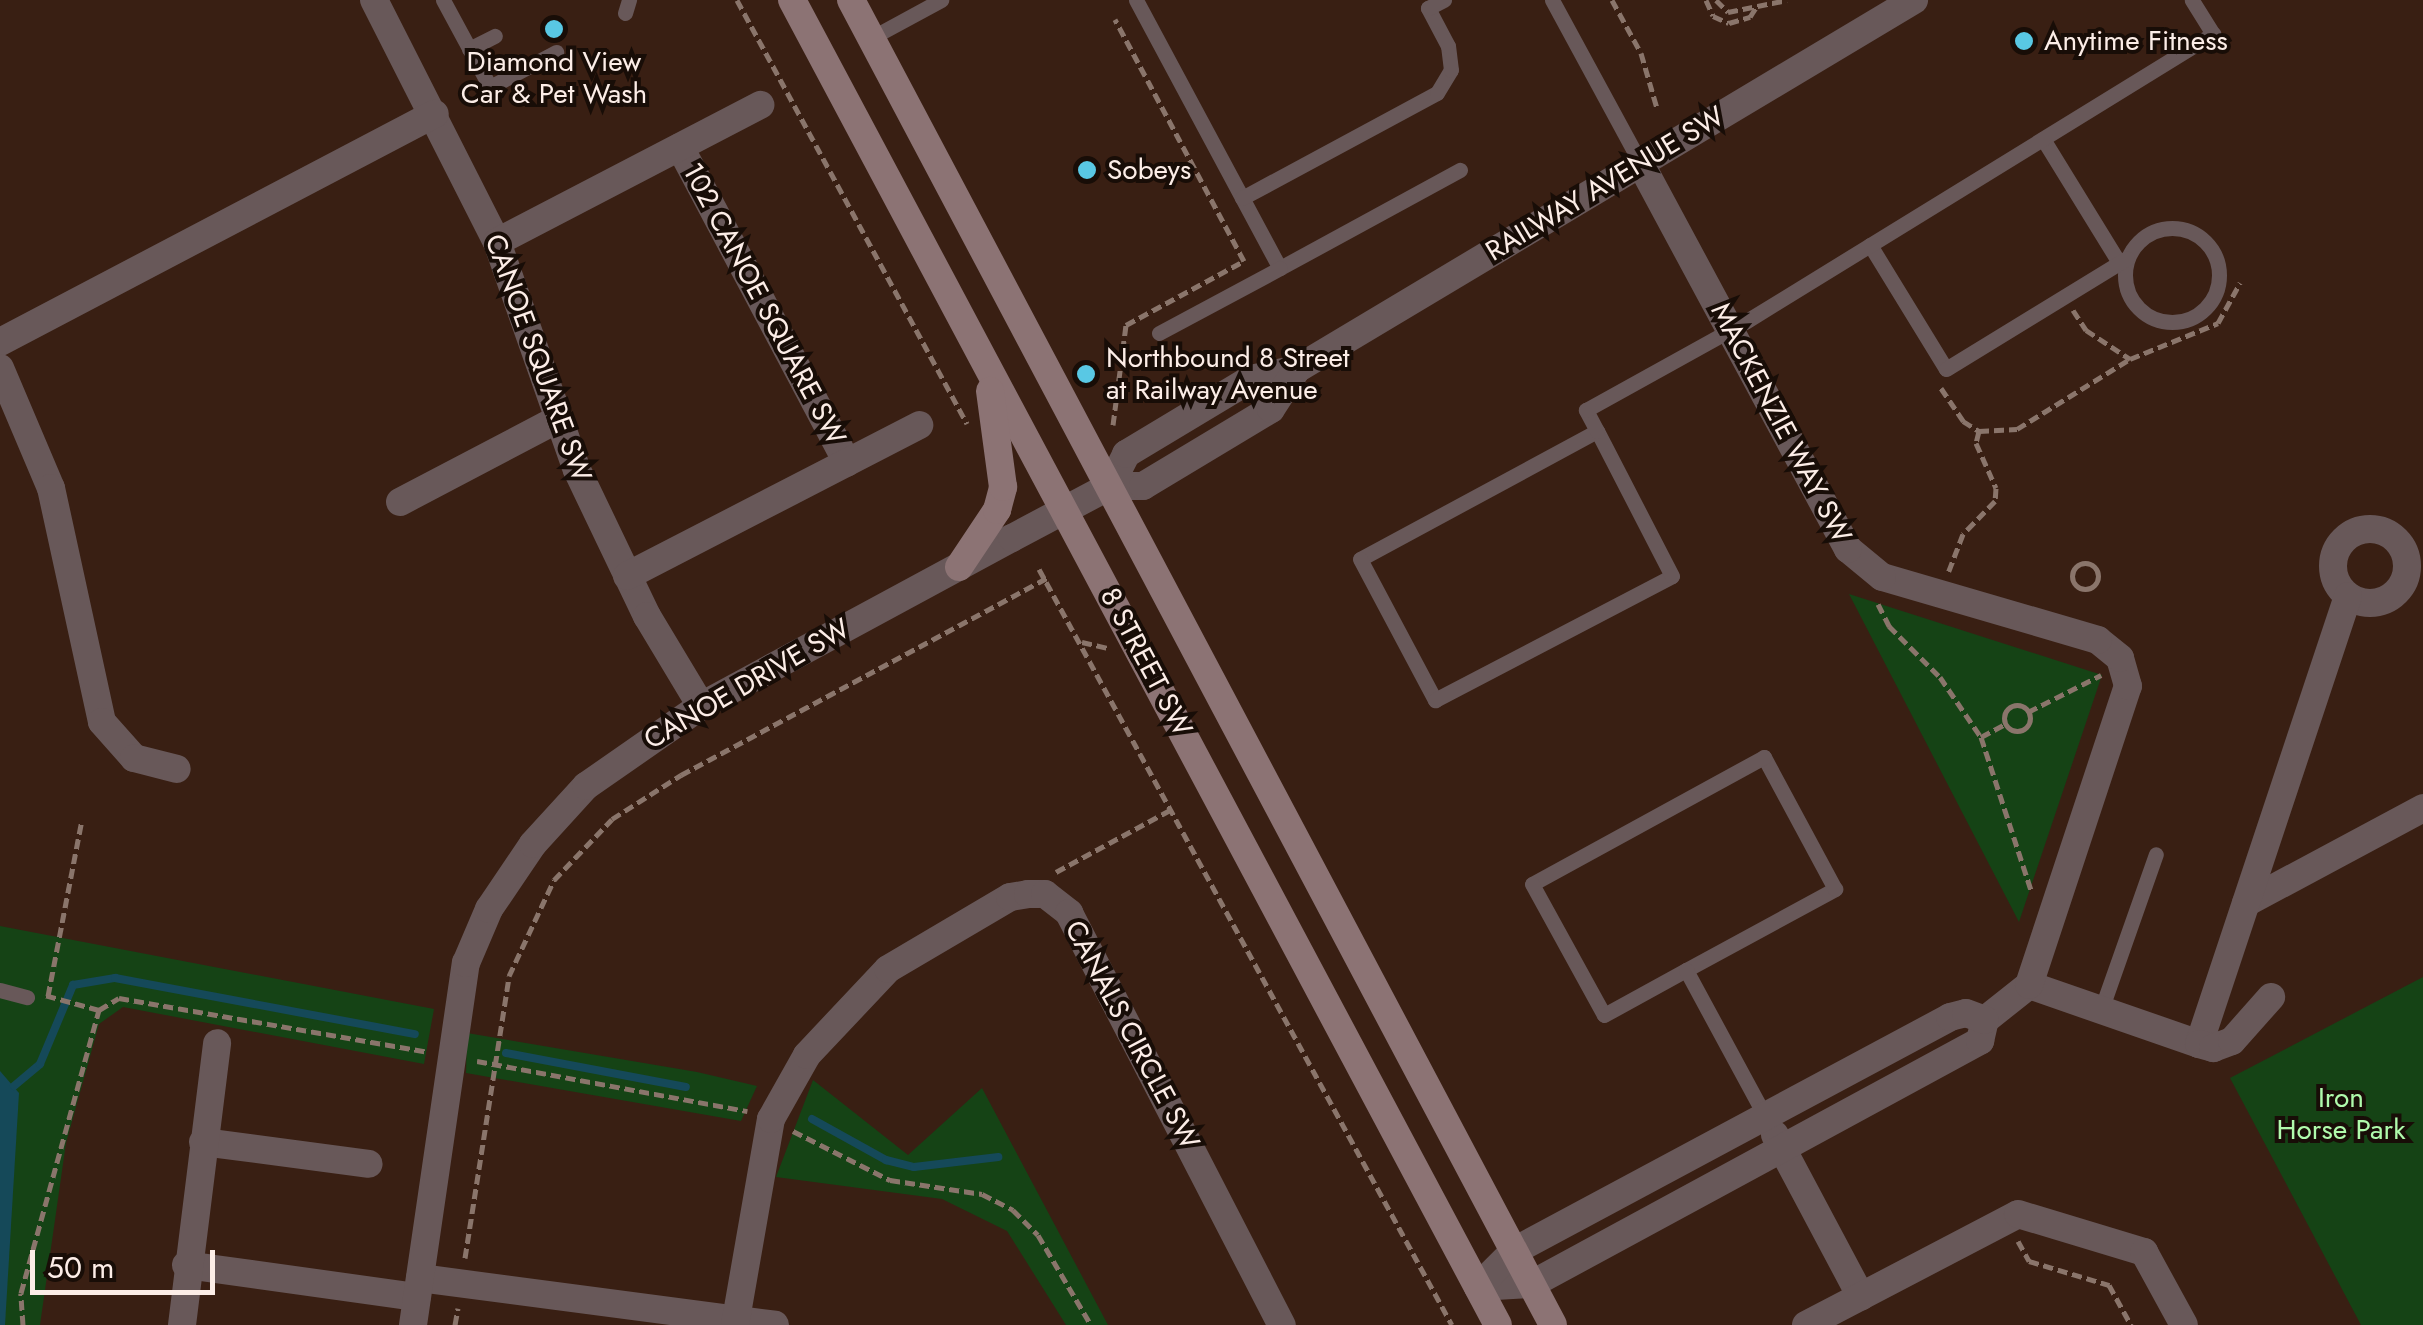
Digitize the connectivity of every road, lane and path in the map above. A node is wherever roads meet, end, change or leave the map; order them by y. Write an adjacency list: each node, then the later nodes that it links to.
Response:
1 (374, 0): 25 (street, CANOE SQUARE SW)
2 (443, 0): 21 (lane)
3 (738, 0): 47 (path)
4 (792, 0): 41 (main road, 8 STREET SW)
5 (851, 0): 20 (main road, 8 STREET SW)
6 (941, 0): 20 (lane)
7 (1136, 0): 30 (lane)
8 (1444, 0): 16 (lane)
9 (1552, 0): 28 (lane, MACKENZIE WAY SW)
10 (1612, 0): 24 (path)
11 (1706, 0): 17 (path)
12 (1716, 0): 17 (path)
13 (1787, 0): 17 (path)
14 (1914, 0): 28 (street, RAILWAY AVENUE SW)
15 (2192, 0): 26 (lane)
16 (1426, 4): 30 (lane)
17 (1757, 6)
18 (1115, 19): 46 (path)
19 (495, 36): 21 (lane)
20 (871, 38): 51 (main road, 8 STREET SW)
21 (469, 49): 22 (lane)
22 (556, 52)
23 (760, 104): 27 (street, 102 CANOE SQUARE SW)
24 (1657, 108)
25 (435, 114): 31 (street, CANOE SQUARE SW); 39 (street)
26 (2043, 138): 32 (lane); 33 (lane)
27 (680, 146): 31 (street, 102 CANOE SQUARE SW); 50 (street, 102 CANOE SQUARE SW)
28 (1641, 164): 37 (street, MACKENZIE WAY SW); 51 (street, RAILWAY AVENUE SW)
29 (1460, 170): 34 (lane)
30 (1242, 198): 34 (lane)
31 (497, 242): 44 (street, CANOE SQUARE SW)
32 (1870, 245): 36 (lane); 37 (lane)
33 (2123, 260): 33 (lane); 36 (lane)
34 (1280, 268): 38 (lane)
35 (2240, 283): 40 (path)
36 (2063, 296): 40 (path)
37 (1730, 331): 48 (lane); 62 (street, MACKENZIE WAY SW)
38 (1160, 333)
39 (0, 342)
40 (2130, 359): 49 (path)
41 (985, 365): 53 (main road, 8 STREET SW); 54 (main road)
42 (0, 368): 67 (street)
43 (1932, 372): 49 (path)
44 (556, 420): 52 (street); 57 (street, CANOE SQUARE SW)
45 (920, 425): 50 (street, 102 CANOE SQUARE SW)
46 (1113, 425)
47 (971, 431)
48 (1597, 431): 48 (lane)
49 (1980, 431): 59 (path)
50 (847, 462): 57 (street, 102 CANOE SQUARE SW)
51 (1110, 486): 53 (street, CANOE DRIVE SW); 95 (main road, 8 STREET SW)
52 (400, 502)
53 (1064, 510): 54 (street, CANOE DRIVE SW); 99 (main road, 8 STREET SW)
54 (959, 567): 63 (street, CANOE DRIVE SW)
55 (1039, 568): 58 (path)
56 (2070, 574): 56 (path)
57 (628, 576): 63 (street, CANOE SQUARE SW)
58 (1047, 578): 68 (path); 88 (path)
59 (1946, 578)
60 (2348, 596): 73 (street)
61 (1876, 598): 66 (path)
62 (2122, 664): 64 (path); 74 (street)
63 (701, 706): 87 (street, CANOE DRIVE SW)
64 (2028, 712): 65 (path); 65 (path)
65 (2006, 724): 66 (path)
66 (1981, 737): 74 (path)
67 (177, 769)
68 (1172, 808): 72 (path); 110 (path)
69 (2423, 808): 73 (street)
70 (82, 820): 78 (path)
71 (2156, 854): 83 (lane)
72 (1010, 897): 90 (street); 109 (street, CANALS CIRCLE SW)
73 (2246, 903): 86 (street)
74 (2046, 933): 76 (street)
75 (1686, 970): 75 (lane); 89 (lane)
76 (2029, 985): 83 (street); 84 (street)
77 (0, 990): 79 (lane)
78 (48, 996)
79 (27, 997)
80 (2271, 997): 86 (street)
81 (57, 998): 82 (path)
82 (99, 1010): 87 (path); 104 (path)
83 (2101, 1010): 86 (street)
84 (1985, 1020): 89 (street); 92 (street)
85 (217, 1043): 91 (street)
86 (2200, 1044)
87 (450, 1056): 88 (path); 101 (street, CANOE DRIVE SW)
88 (492, 1064): 90 (path); 97 (path)
89 (1765, 1116): 92 (street); 95 (street)
90 (771, 1120): 102 (street); 108 (path)
91 (204, 1142): 93 (street); 96 (street)
92 (1783, 1150): 98 (street); 100 (street)
93 (369, 1164)
94 (2006, 1220): 100 (street); 103 (path); 114 (street)
95 (1514, 1251): 98 (main road, 8 STREET SW); 99 (street)
96 (186, 1266): 101 (street); 105 (street)
97 (461, 1283): 101 (street); 102 (street); 106 (path)
98 (1532, 1284): 99 (street); 112 (main road, 8 STREET SW)
99 (1478, 1287): 111 (main road, 8 STREET SW)
100 (1861, 1297): 113 (street)
101 (417, 1300)
102 (735, 1322): 107 (street)
103 (2128, 1323)
104 (23, 1325)
105 (182, 1325)
106 (455, 1325)
107 (775, 1325)
108 (1091, 1325)
109 (1282, 1325)
110 (1452, 1325)
111 (1498, 1325)
112 (1554, 1325)
113 (1806, 1325)
114 (2184, 1325)

